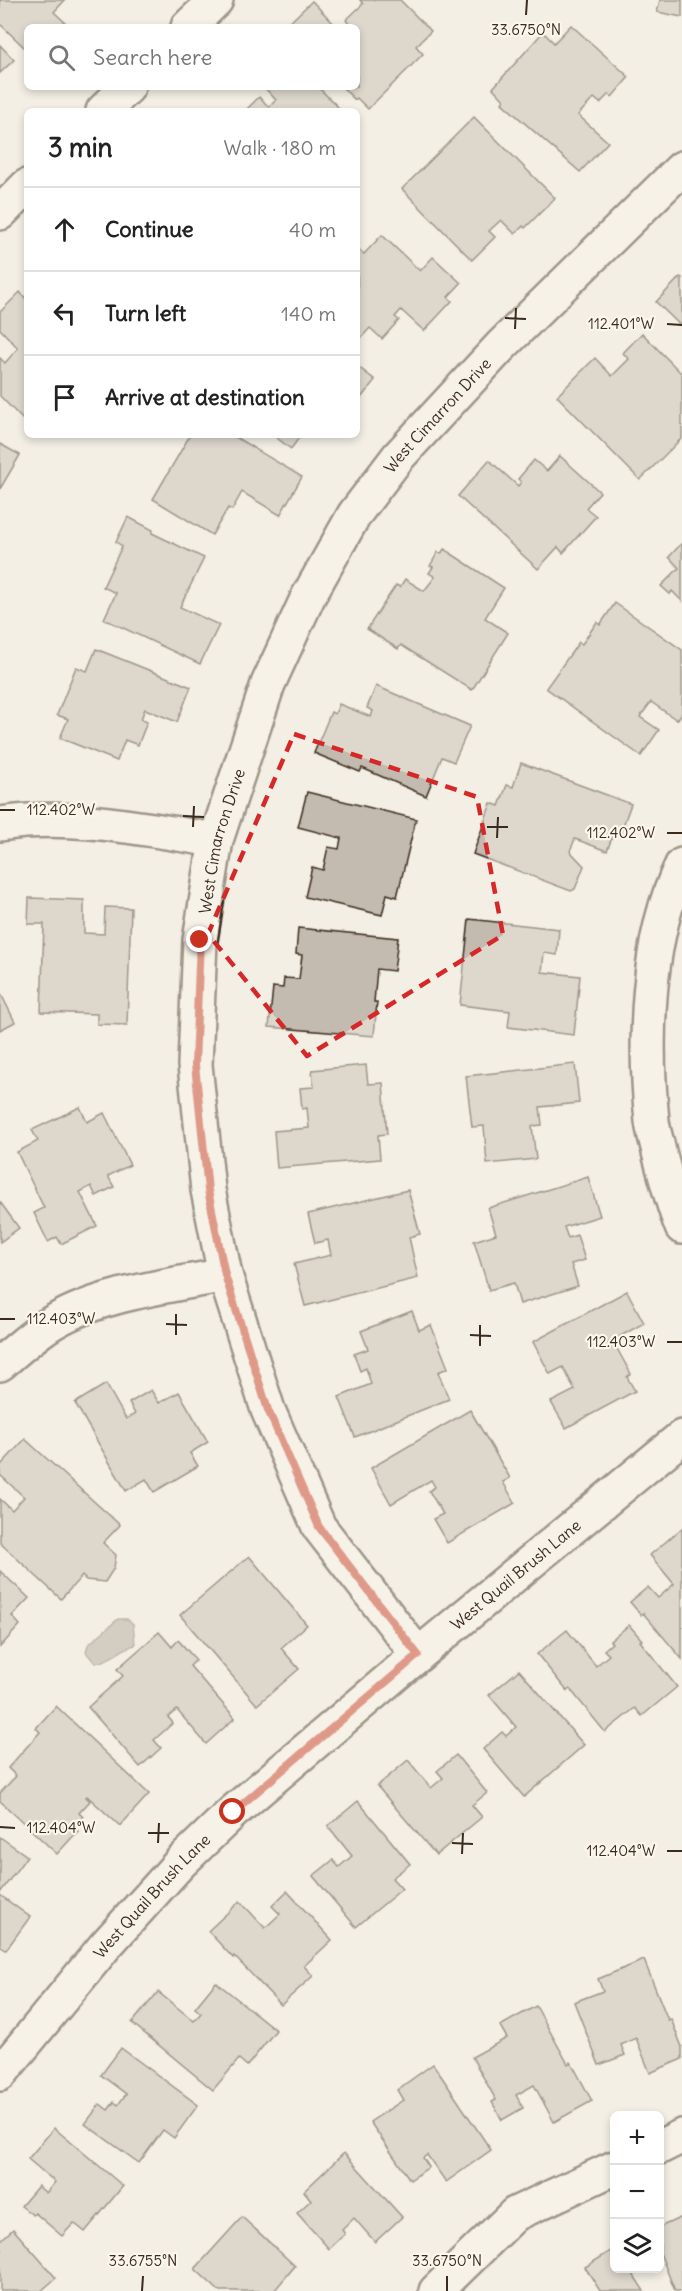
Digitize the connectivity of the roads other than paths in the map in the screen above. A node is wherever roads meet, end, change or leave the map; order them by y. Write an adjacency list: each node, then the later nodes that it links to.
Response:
1 (216, 0): 2 (street)
2 (191, 24)
3 (125, 90): 4 (street)
4 (106, 108)
5 (682, 168): 9 (street, West Cimarron Drive)
6 (24, 189): 7 (street)
7 (0, 213)
8 (0, 824): 9 (street)
9 (216, 840): 12 (street, West Cimarron Drive)
10 (682, 864): 11 (street)
11 (682, 1227)
12 (225, 1275): 13 (street); 15 (street, West Cimarron Drive)
13 (0, 1364)
14 (682, 1437): 15 (street, West Quail Brush Lane)
15 (418, 1655): 16 (street, West Quail Brush Lane)
16 (0, 2074)
17 (682, 2136): 18 (street)
18 (664, 2144)
19 (610, 2170): 20 (street)
20 (436, 2291)

